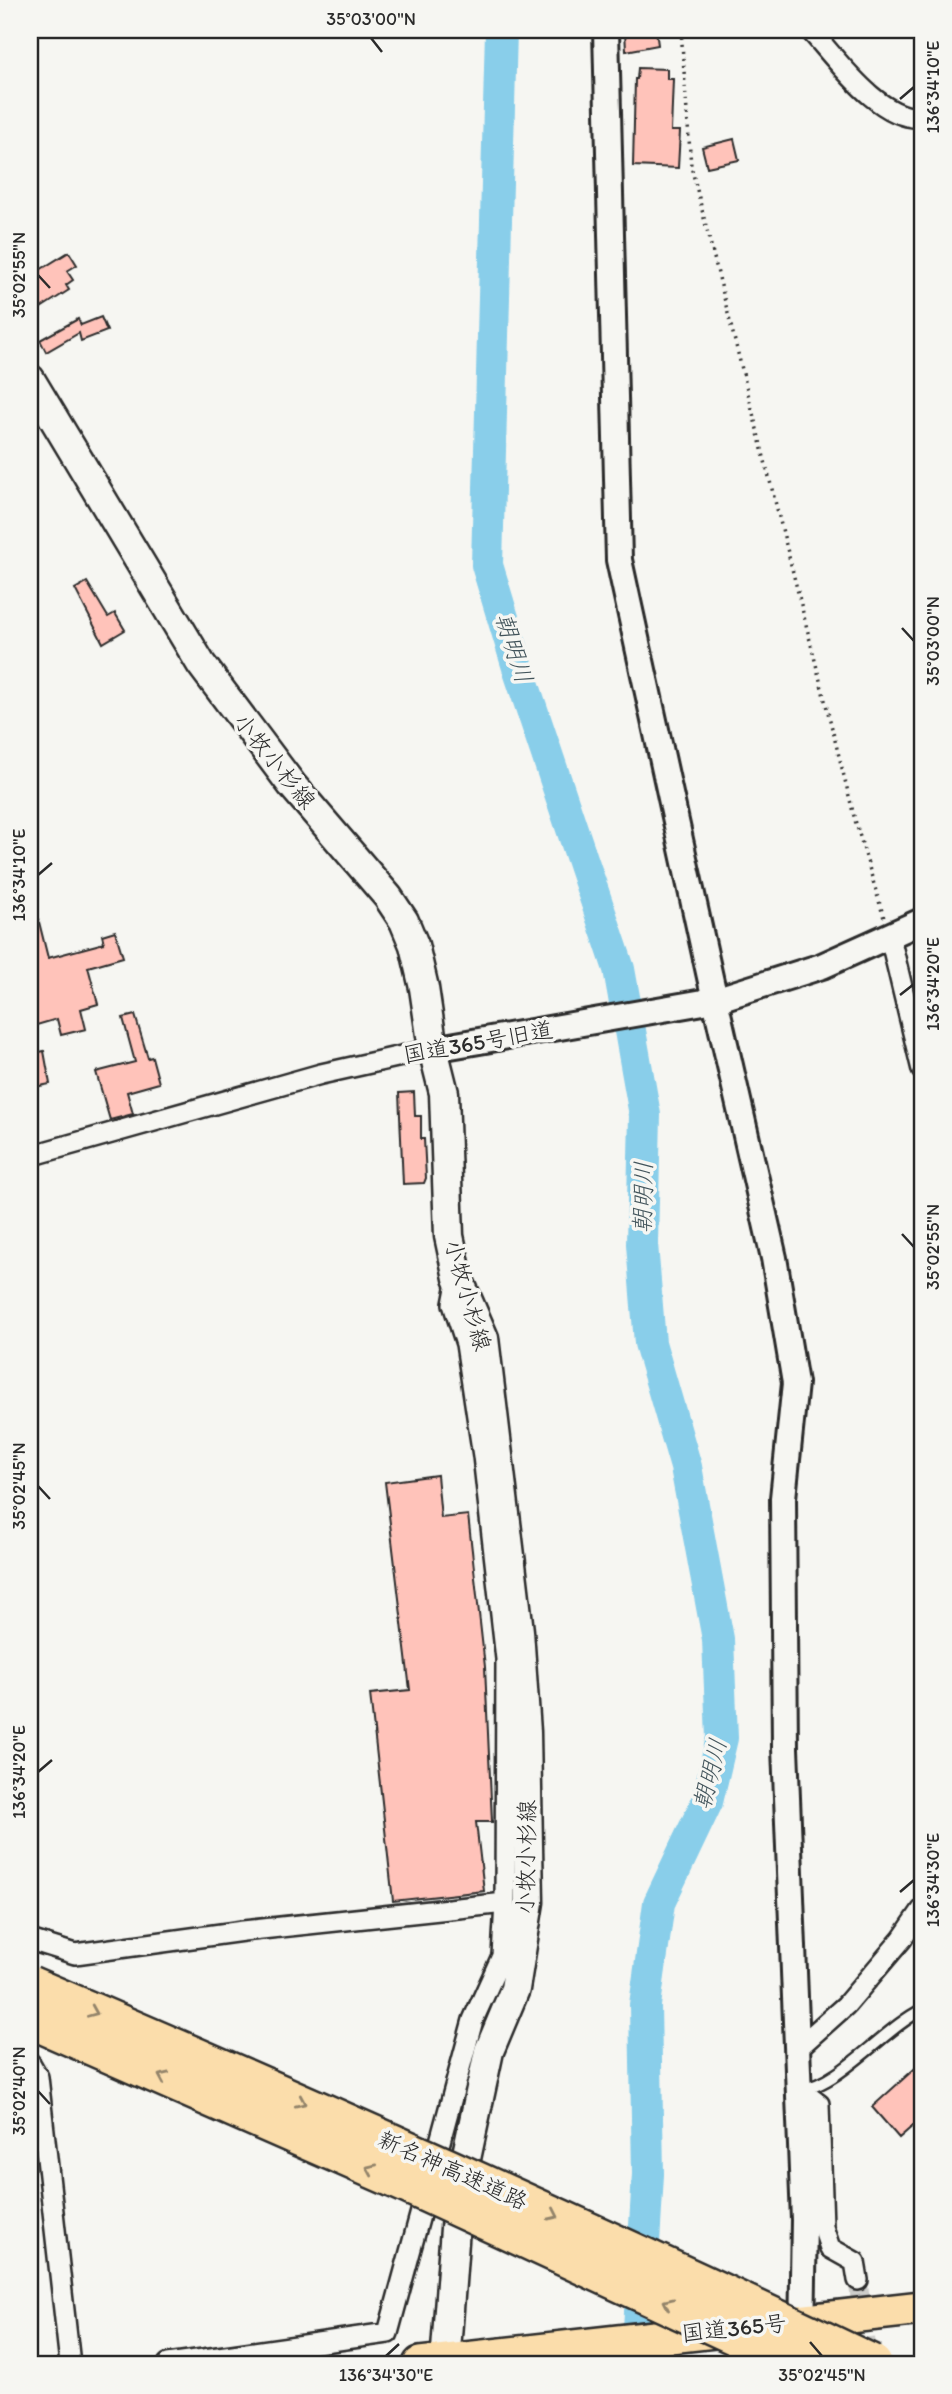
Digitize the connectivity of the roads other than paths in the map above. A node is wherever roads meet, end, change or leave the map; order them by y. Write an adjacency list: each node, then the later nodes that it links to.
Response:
1 (606, 30): 7 (street)
2 (810, 30): 3 (street)
3 (922, 117)
4 (30, 379): 8 (main road, 小牧小杉線)
5 (922, 920): 6 (street, 国道365号旧道)
6 (890, 937): 7 (street, 国道365号旧道); 9 (street)
7 (708, 1002): 8 (street, 国道365号旧道); 18 (street)
8 (440, 1048): 10 (street, 国道365号旧道); 11 (main road, 小牧小杉線)
9 (922, 1070)
10 (30, 1156)
11 (458, 1278): 12 (street); 24 (main road, 小牧小杉線)
12 (505, 1903): 14 (street); 26 (street)
13 (922, 1910): 18 (street)
14 (30, 1940)
15 (30, 1985): 30 (highway, 新名神高速道路, one-way to 30, bridge)
16 (922, 2010): 20 (lane)
17 (30, 2019): 27 (highway, 新名神高速道路, one-way to 17, bridge)
18 (798, 2048): 20 (street)
19 (30, 2063): 25 (street)
20 (799, 2089): 21 (street); 23 (street)
21 (858, 2280)
22 (922, 2308): 23 (highway, 国道365号)
23 (802, 2320): 24 (highway, 国道365号, bridge); 28 (street)
24 (437, 2363)
25 (70, 2364)
26 (168, 2364)
27 (796, 2364)
28 (803, 2364)
29 (848, 2364): 30 (street)
30 (870, 2364)

